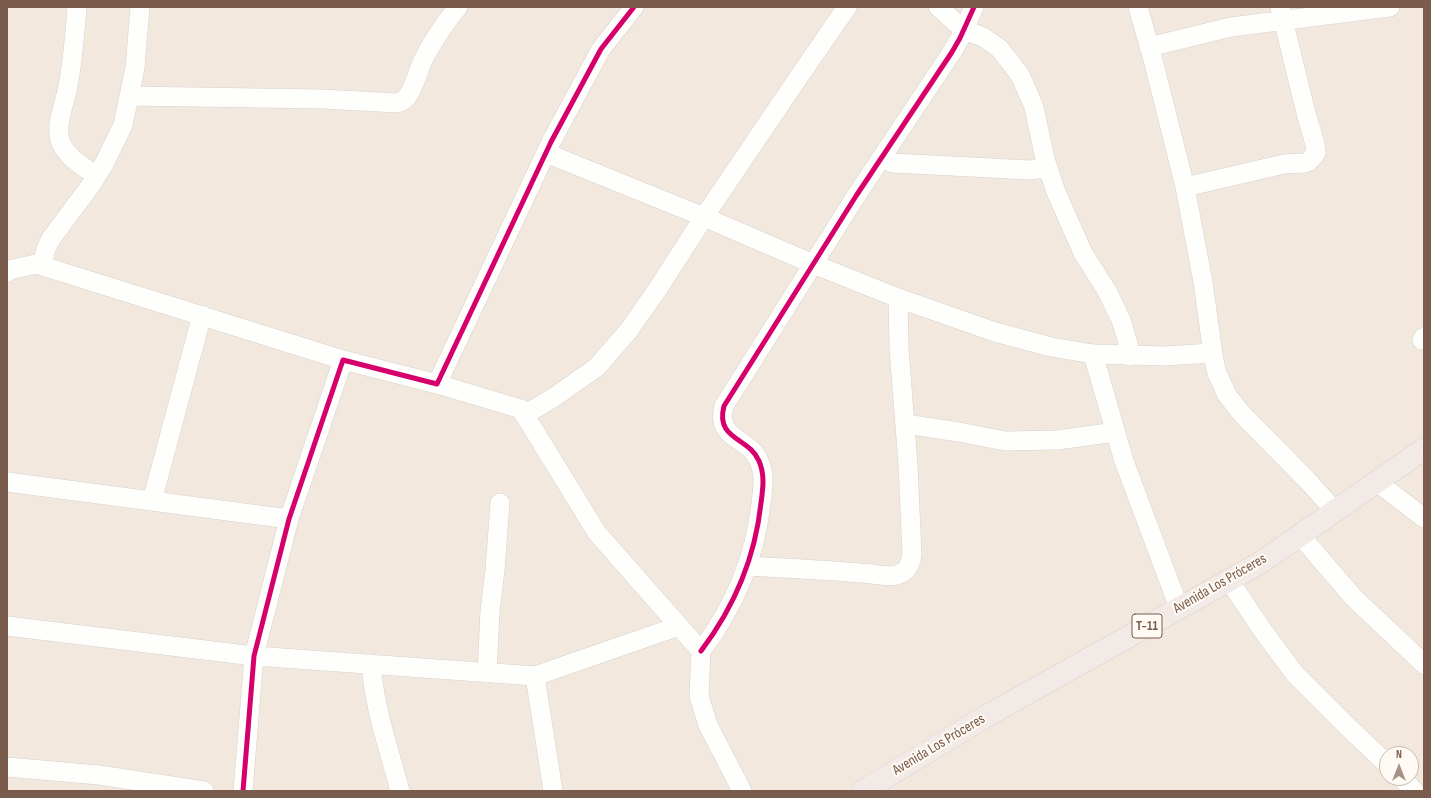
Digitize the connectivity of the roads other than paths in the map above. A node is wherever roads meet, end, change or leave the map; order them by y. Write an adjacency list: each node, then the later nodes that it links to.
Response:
1 (77, 7): 17 (street)
2 (140, 7): 13 (street)
3 (458, 7): 13 (street)
4 (634, 7): 14 (street)
5 (847, 7): 19 (street)
6 (938, 7): 11 (street)
7 (974, 7): 11 (street)
8 (1138, 7): 12 (street)
9 (1390, 7): 10 (street)
10 (1282, 13): 12 (street); 18 (street)
11 (964, 30): 15 (street); 16 (street)
12 (1149, 47): 18 (street)
13 (129, 96): 17 (street)
14 (546, 153): 19 (street); 29 (street)
15 (881, 158): 16 (street); 20 (street)
16 (1048, 168): 27 (street)
17 (96, 176): 21 (street)
18 (1185, 187): 25 (street)
19 (704, 217): 20 (street); 30 (street)
20 (813, 264): 23 (street); 42 (street)
21 (42, 265): 22 (street); 24 (street)
22 (7, 272)
23 (898, 298): 26 (street); 31 (street)
24 (202, 315): 28 (street); 36 (street)
25 (1213, 353): 27 (street); 38 (street)
26 (1093, 354): 27 (street); 32 (street)
27 (1129, 356)
28 (343, 360): 29 (street); 40 (street)
29 (437, 384): 30 (street)
30 (524, 415): 46 (street)
31 (904, 424): 32 (street); 42 (street)
32 (1116, 432): 44 (street)
33 (1424, 449): 35 (highway, Avenida Los Próceres / T-11)
34 (7, 482): 36 (street)
35 (1377, 482): 38 (highway, Avenida Los Próceres / T-11); 39 (street)
36 (152, 501): 40 (street)
37 (500, 503): 51 (street)
38 (1335, 511): 41 (highway, Avenida Los Próceres / T-11)
39 (1424, 518)
40 (289, 519): 48 (street)
41 (1300, 535): 43 (highway, Avenida Los Próceres / T-11); 50 (street)
42 (748, 566): 47 (street)
43 (1229, 580): 44 (highway, Avenida Los Próceres / T-11); 53 (street)
44 (1179, 608): 61 (highway, Avenida Los Próceres / T-11)
45 (7, 626): 48 (street)
46 (679, 626): 47 (street); 52 (street)
47 (701, 651): 60 (street)
48 (254, 656): 49 (street); 57 (street)
49 (371, 664): 51 (street); 58 (street)
50 (1424, 664)
51 (487, 673): 52 (street)
52 (535, 676): 59 (street)
53 (1379, 756)
54 (7, 767): 55 (street)
55 (99, 783): 56 (street)
56 (204, 791)
57 (243, 791)
58 (400, 791)
59 (553, 791)
60 (742, 791)
61 (863, 791)

